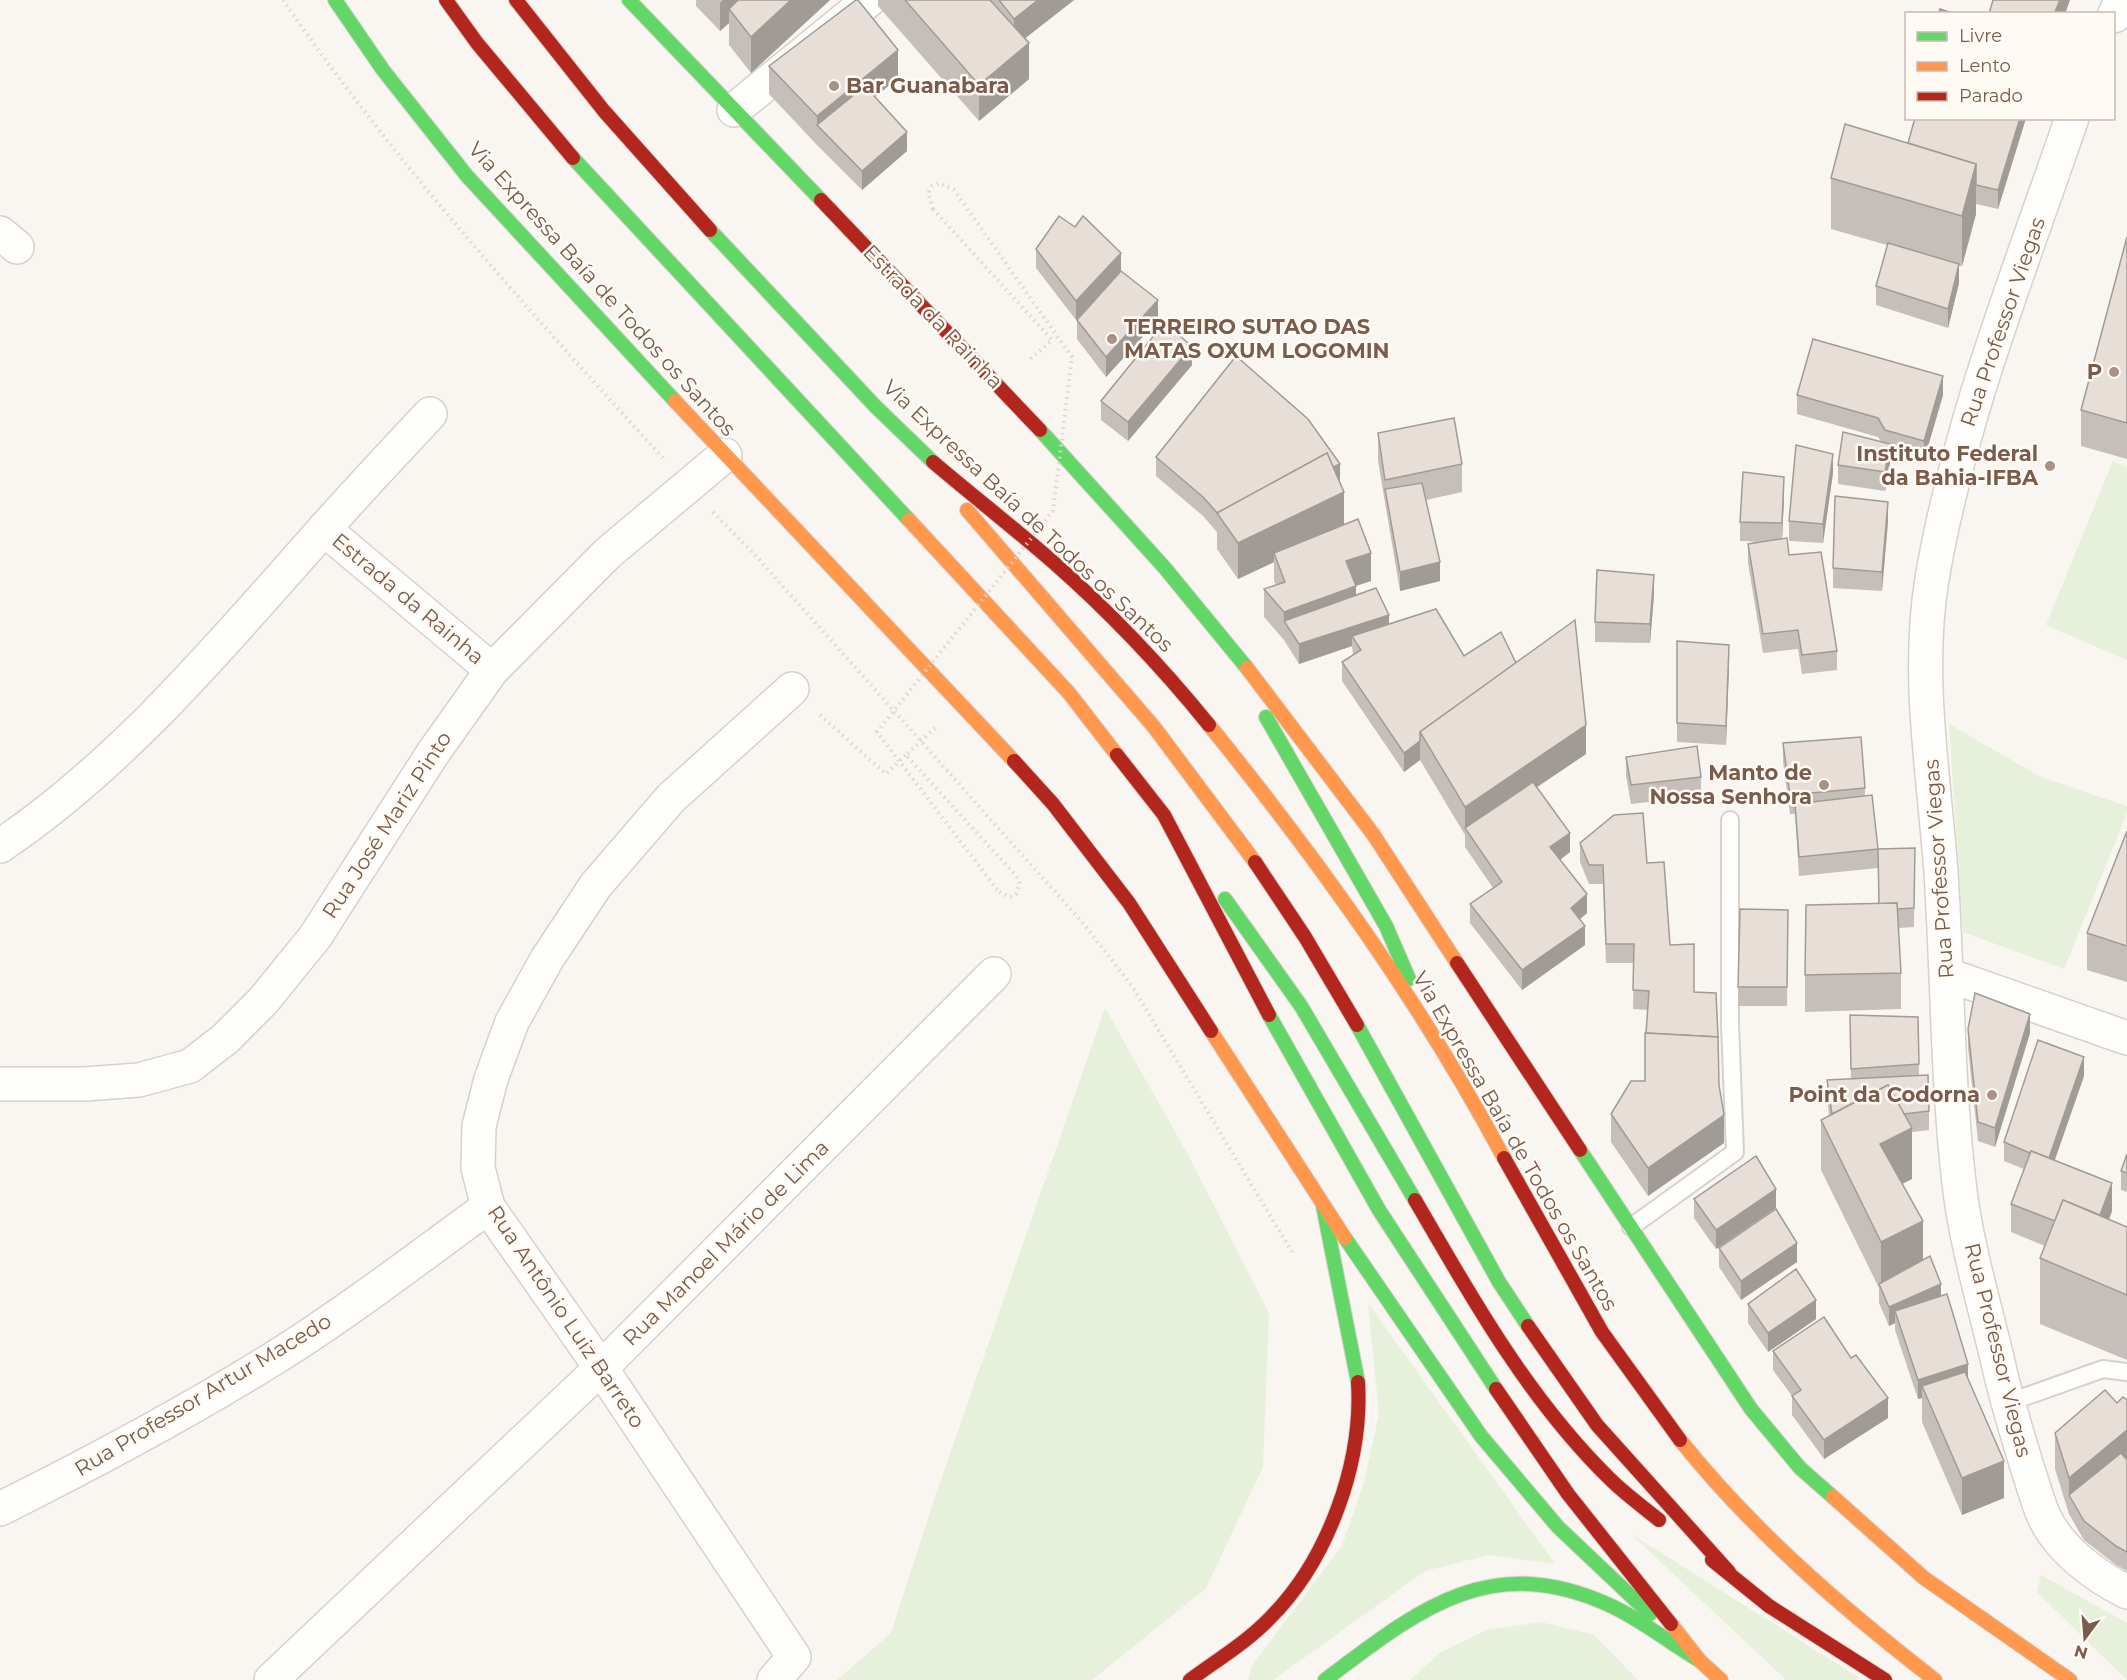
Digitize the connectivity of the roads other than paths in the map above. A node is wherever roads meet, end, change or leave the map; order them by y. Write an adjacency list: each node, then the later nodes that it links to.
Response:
1 (335, 0): 12 (main road, Via Expressa Baía de Todos os Santos)
2 (446, 0): 17 (main road, Via Expressa Baía de Todos os Santos)
3 (516, 0): 11 (main road, Via Expressa Baía de Todos os Santos)
4 (629, 0): 7 (main road)
5 (639, 0): 7 (main road, Estrada da Rainha)
6 (869, 0): 8 (street)
7 (665, 36): 8 (main road, Estrada da Rainha)
8 (734, 110): 14 (main road, Estrada da Rainha)
9 (2071, 120): 21 (street, Rua Professor Viegas)
10 (430, 414): 13 (street)
11 (895, 427): 22 (main road, Via Expressa Baía de Todos os Santos); 32 (main road)
12 (725, 455): 15 (street, Rua José Mariz Pinto); 25 (main road, Via Expressa Baía de Todos os Santos)
13 (324, 529): 15 (street, Estrada da Rainha); 19 (street)
14 (1224, 638): 22 (main road); 27 (main road)
15 (492, 670): 24 (street, Rua José Mariz Pinto)
16 (792, 689): 26 (street, Rua Antônio Luiz Barreto)
17 (1164, 815): 32 (main road); 35 (main road, Via Expressa Baía de Todos os Santos)
18 (1730, 820): 27 (lane)
19 (0, 846)
20 (994, 974): 28 (street, Rua Manoel Mário de Lima)
21 (1948, 975): 23 (street); 30 (street, Rua Professor Viegas)
22 (1430, 1028): 43 (main road, Via Expressa Baía de Todos os Santos)
23 (2127, 1038)
24 (0, 1084)
25 (1323, 1206): 34 (main road); 35 (main road, Via Expressa Baía de Todos os Santos)
26 (488, 1207): 28 (street, Rua Antônio Luiz Barreto); 31 (street, Rua Professor Artur Macedo)
27 (1630, 1227): 44 (main road)
28 (602, 1368): 37 (street, Rua Manoel Mário de Lima); 38 (street, Rua Antônio Luiz Barreto)
29 (2127, 1372): 30 (lane)
30 (2007, 1403): 33 (street, Rua Professor Viegas)
31 (0, 1509)
32 (1729, 1572): 42 (main road)
33 (2127, 1592)
34 (1244, 1640): 36 (main road); 39 (main road)
35 (1700, 1661): 40 (main road); 41 (main road, Via Expressa Baía de Todos os Santos)
36 (1232, 1670)
37 (271, 1680)
38 (774, 1680)
39 (1190, 1680)
40 (1325, 1680)
41 (1721, 1680)
42 (1884, 1680)
43 (1935, 1680)
44 (2070, 1680)

